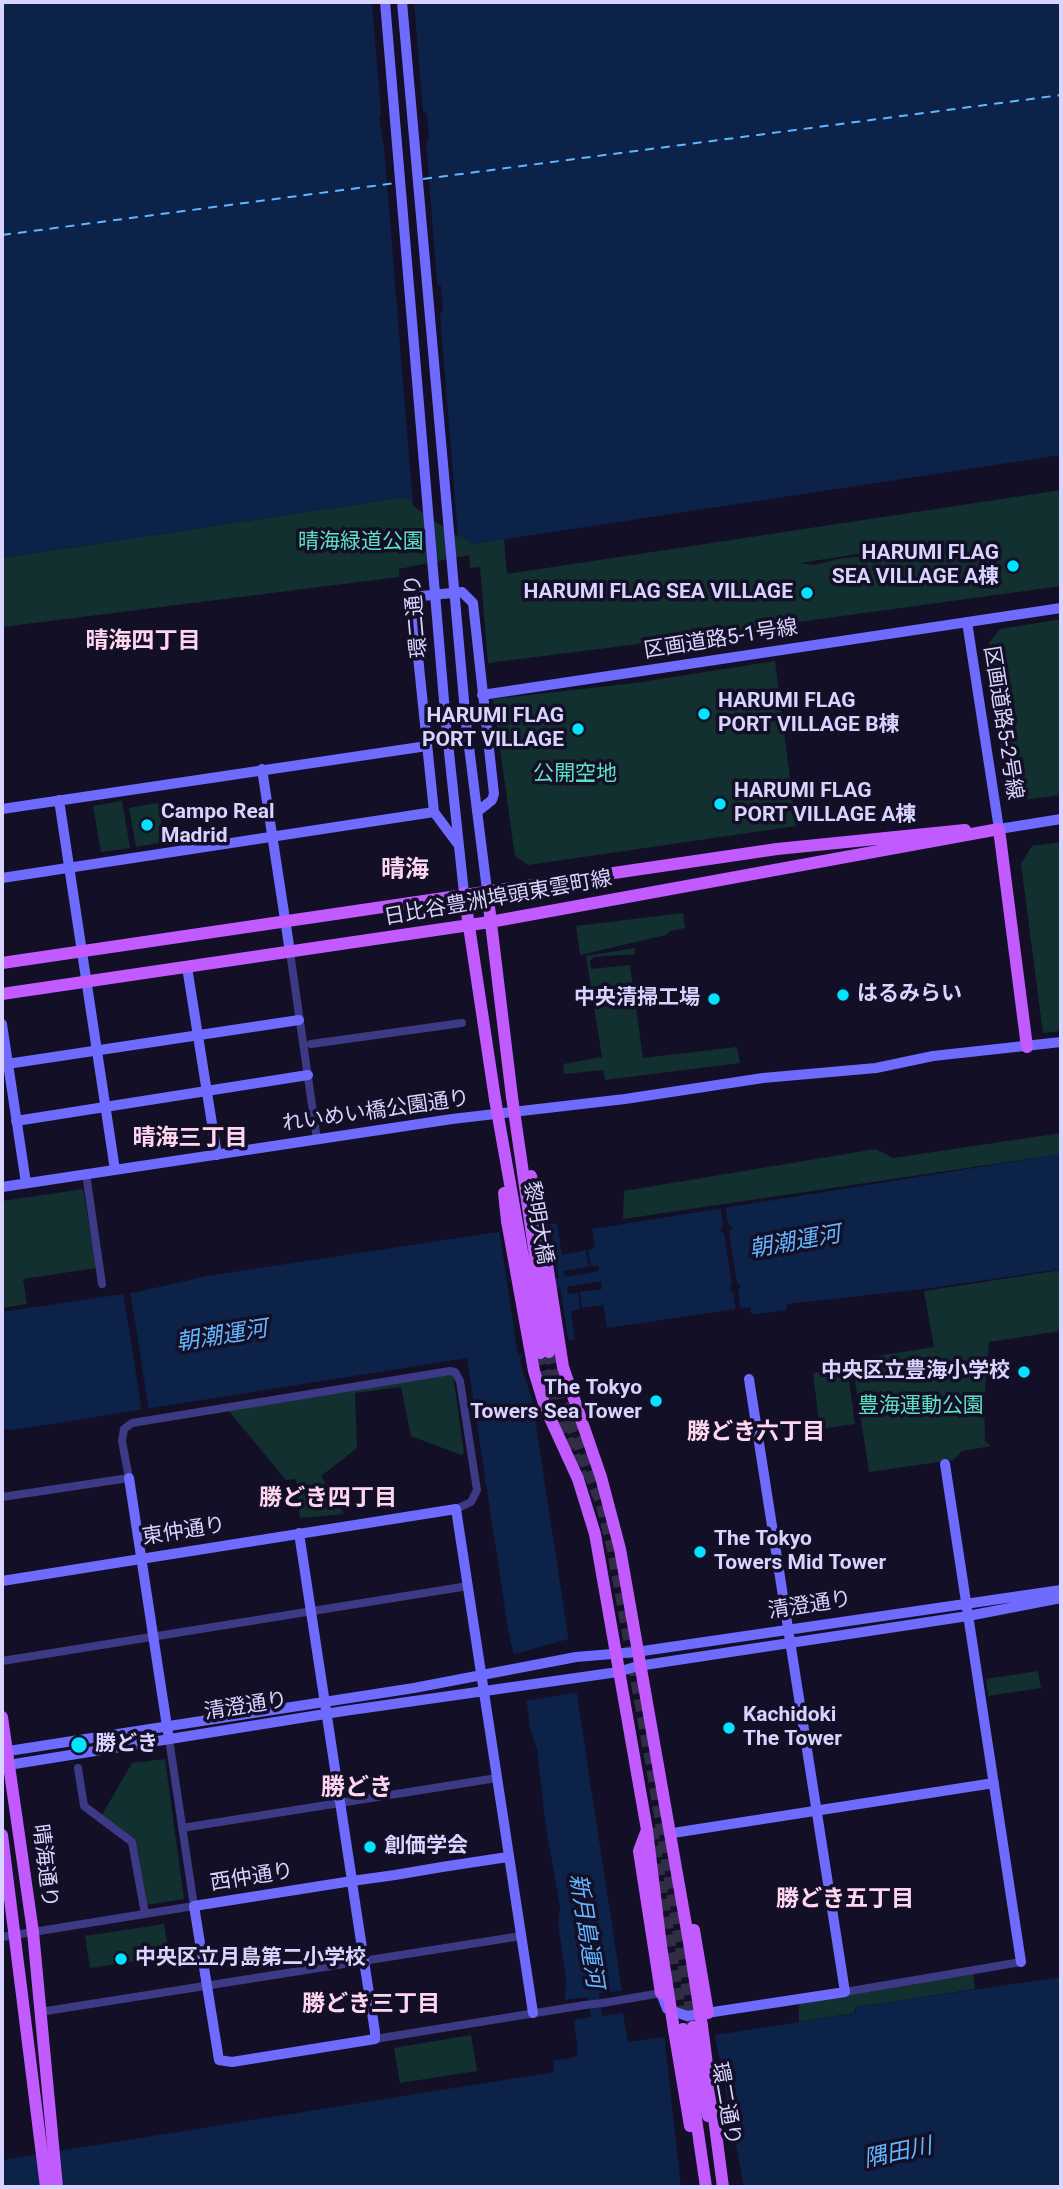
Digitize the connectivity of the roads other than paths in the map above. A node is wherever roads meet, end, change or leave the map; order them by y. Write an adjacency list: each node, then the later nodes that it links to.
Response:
1 (385, 2): 15 (street, 環二通り, bridge)
2 (402, 2): 10 (street, 環二通り, bridge)
3 (1061, 608): 4 (street, 区画道路5-1号線)
4 (967, 622): 5 (street, 区画道路5-1号線); 13 (street, 区画道路5-2号線)
5 (482, 695): 6 (street); 10 (street)
6 (427, 746): 7 (street); 11 (street)
7 (262, 769): 8 (street); 14 (street)
8 (59, 800): 9 (street); 18 (street)
9 (2, 808)
10 (477, 812): 20 (street, 環二通り)
11 (434, 813): 14 (street); 15 (street)
12 (1061, 820): 13 (street)
13 (999, 829): 16 (main road, 日比谷豊洲埠頭東雲町線); 17 (main road, 日比谷豊洲埠頭東雲町線); 37 (main road)
14 (272, 837): 18 (street); 22 (street)
15 (457, 843): 21 (street, 環二通り)
16 (732, 856): 17 (main road); 20 (main road, 日比谷豊洲埠頭東雲町線)
17 (781, 867): 23 (main road, 日比谷豊洲埠頭東雲町線)
18 (69, 868): 19 (street); 25 (street)
19 (2, 878)
20 (486, 890): 21 (main road, 日比谷豊洲埠頭東雲町線); 23 (main road, 環二通り)
21 (464, 893): 22 (main road, 日比谷豊洲埠頭東雲町線); 24 (main road, 環二通り)
22 (285, 921): 25 (main road, 日比谷豊洲埠頭東雲町線); 26 (street)
23 (490, 922): 24 (main road, 日比谷豊洲埠頭東雲町線); 42 (main road, 環二通り)
24 (468, 925): 26 (main road, 日比谷豊洲埠頭東雲町線); 43 (main road, 環二通り)
25 (81, 952): 27 (main road, 日比谷豊洲埠頭東雲町線); 29 (street)
26 (290, 952): 28 (main road, 日比谷豊洲埠頭東雲町線); 31 (street)
27 (2, 963)
28 (187, 967): 29 (main road, 日比谷豊洲埠頭東雲町線); 34 (street)
29 (86, 982): 30 (main road, 日比谷豊洲埠頭東雲町線); 38 (street)
30 (2, 994)
31 (299, 1020): 34 (street); 40 (street)
32 (462, 1023): 36 (street)
33 (2, 1024): 39 (street)
34 (198, 1035): 38 (street); 41 (street)
35 (1061, 1042): 37 (street, れいめい橋公園通り)
36 (310, 1044)
37 (1027, 1047): 46 (street, れいめい橋公園通り)
38 (96, 1050): 39 (street); 44 (street)
39 (7, 1064): 45 (street)
40 (308, 1075): 41 (street); 46 (street)
41 (207, 1090): 44 (street); 47 (street)
42 (512, 1097): 43 (main road, 黎明大橋, bridge); 58 (main road, bridge)
43 (495, 1099): 59 (main road, bridge)
44 (105, 1106): 45 (street); 48 (street)
45 (16, 1121): 50 (street)
46 (317, 1140): 47 (street, れいめい橋公園通り)
47 (217, 1155): 48 (street, れいめい橋公園通り)
48 (114, 1170): 49 (street, れいめい橋公園通り)
49 (86, 1174): 50 (street, れいめい橋公園通り); 52 (street)
50 (26, 1183): 51 (street, れいめい橋公園通り)
51 (2, 1187)
52 (102, 1284)
53 (749, 1379): 69 (street)
54 (945, 1464): 66 (street)
55 (129, 1478): 56 (street); 57 (street); 61 (street)
56 (2, 1497)
57 (456, 1509): 60 (street, 東仲通り); 63 (street)
58 (613, 1520): 59 (main road); 73 (main road)
59 (592, 1524): 72 (main road)
60 (299, 1533): 61 (street, 東仲通り); 67 (street)
61 (141, 1558): 62 (street, 東仲通り); 70 (street)
62 (2, 1581)
63 (468, 1586): 67 (street); 77 (street)
64 (1061, 1590): 66 (street, 清澄通り)
65 (1061, 1598): 68 (street, 清澄通り)
66 (966, 1602): 68 (street); 69 (street, 清澄通り)
67 (311, 1611): 70 (street); 80 (street)
68 (968, 1616): 71 (street, 清澄通り); 91 (street)
69 (790, 1628): 71 (street); 73 (street, 清澄通り)
70 (153, 1637): 74 (street); 84 (street)
71 (793, 1644): 75 (street, 清澄通り); 93 (street)
72 (615, 1652): 73 (street, 清澄通り); 76 (main road); 77 (street, 清澄通り)
73 (636, 1652): 75 (main road)
74 (2, 1661)
75 (639, 1666): 76 (street, 清澄通り); 79 (main road)
76 (618, 1672): 78 (street, 清澄通り); 81 (main road)
77 (482, 1675): 78 (street); 80 (street, 清澄通り)
78 (484, 1690): 82 (street, 清澄通り); 90 (street)
79 (645, 1699): 81 (main road); 89 (main road)
80 (324, 1702): 82 (street); 84 (street, 清澄通り)
81 (623, 1702): 95 (main road)
82 (326, 1714): 85 (street, 清澄通り); 92 (street)
83 (2, 1717): 86 (main road, 晴海通り)
84 (167, 1726): 85 (street); 86 (street, 清澄通り)
85 (169, 1739): 87 (street, 清澄通り); 94 (street)
86 (5, 1751): 87 (main road, 晴海通り)
87 (6, 1765): 102 (main road, 晴海通り)
88 (78, 1768): 101 (street)
89 (659, 1772): 96 (main road); 118 (main road, bridge)
90 (497, 1778): 92 (street); 98 (street)
91 (993, 1783): 93 (street); 106 (street)
92 (340, 1803): 94 (street); 99 (street)
93 (818, 1810): 96 (street); 108 (street)
94 (182, 1828): 100 (street)
95 (647, 1830): 109 (main road); 117 (main road, bridge)
96 (673, 1833): 112 (main road)
97 (2, 1835): 103 (main road, 晴海通り)
98 (509, 1857): 99 (street, 西仲通り); 104 (street)
99 (352, 1881): 100 (street, 西仲通り); 105 (street)
100 (194, 1906): 101 (street, 西仲通り); 107 (street)
101 (145, 1914): 102 (street, 西仲通り)
102 (33, 1932): 103 (street, 西仲通り); 110 (main road, 晴海通り)
103 (8, 1936): 114 (main road, 晴海通り)
104 (521, 1936): 105 (street); 111 (street)
105 (364, 1961): 107 (street); 113 (street)
106 (1021, 1962): 108 (street)
107 (206, 1986): 110 (street); 113 (street)
108 (845, 1992): 112 (street)
109 (661, 1993): 111 (street, bridge); 112 (street)
110 (40, 2012): 114 (main road, 晴海通り)
111 (533, 2013): 113 (street)
112 (708, 2013)
113 (375, 2039)
114 (47, 2138): 115 (main road, 晴海通り); 116 (main road, 晴海通り)
115 (46, 2187)
116 (57, 2187)
117 (704, 2187): 118 (main road, 環二通り)
118 (721, 2187)

